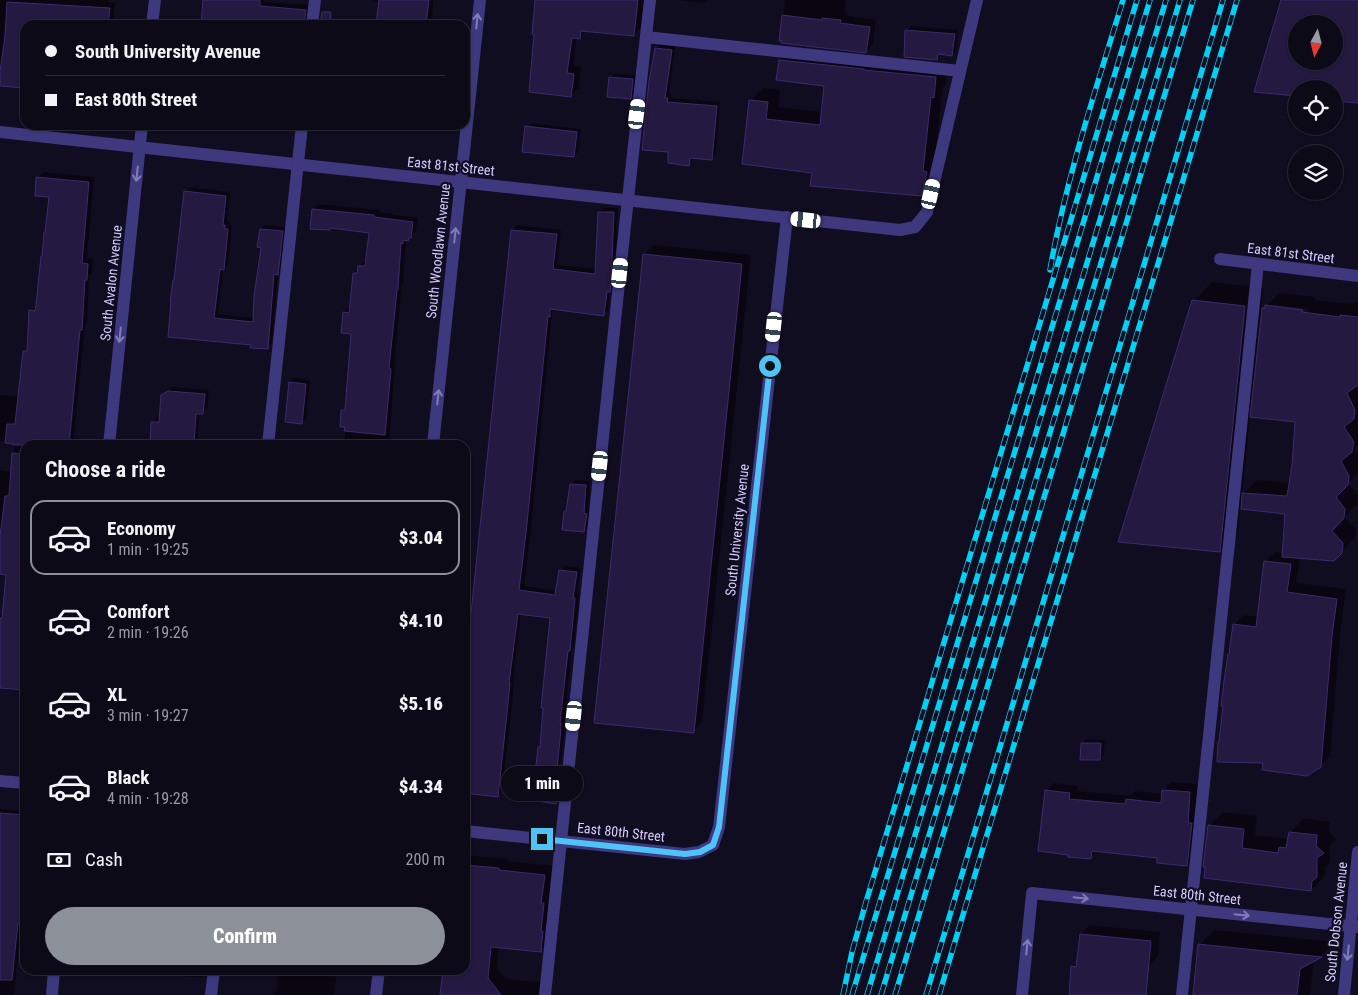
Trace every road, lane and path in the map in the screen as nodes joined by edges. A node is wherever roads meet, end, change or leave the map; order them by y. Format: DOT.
graph roads {
  1 [pos="155,0"];
  2 [pos="315,0"];
  3 [pos="480,0"];
  4 [pos="650,0"];
  5 [pos="977,0"];
  6 [pos="153,20"];
  7 [pos="313,20"];
  8 [pos="646,37"];
  9 [pos="960,72"];
  10 [pos="470,91"];
  11 [pos="142,130"];
  12 [pos="301,130"];
  13 [pos="466,130"];
  14 [pos="0,132"];
  15 [pos="140,147"];
  16 [pos="297,164"];
  17 [pos="460,182"];
  18 [pos="627,200"];
  19 [pos="787,217"];
  20 [pos="1220,259"];
  21 [pos="1258,264"];
  22 [pos="1358,276"];
  23 [pos="110,440"];
  24 [pos="269,440"];
  25 [pos="433,440"];
  26 [pos="0,781"];
  27 [pos="20,783"];
  28 [pos="470,832"];
  29 [pos="561,841"];
  30 [pos="713,845"];
  31 [pos="1358,852"];
  32 [pos="1191,910"];
  33 [pos="1354,927"];
  34 [pos="54,975"];
  35 [pos="213,975"];
  36 [pos="378,975"];
  37 [pos="52,995"];
  38 [pos="211,995"];
  39 [pos="376,995"];
  40 [pos="545,995"];
  41 [pos="1022,995"];
  42 [pos="1182,995"];
  43 [pos="1344,995"];
  1 -- 6 [label="street"];
  2 -- 7 [label="street"];
  10 -- 3 [label="street, South Woodlawn Avenue, one-way"];
  4 -- 8 [label="street"];
  5 -- 9 [label="street"];
  8 -- 9 [label="street"];
  8 -- 18 [label="street"];
  9 -- 19 [label="street, East 81st Street"];
  11 -- 15 [label="street, South Avalon Avenue"];
  12 -- 16 [label="street"];
  17 -- 13 [label="street, South Woodlawn Avenue, one-way"];
  14 -- 15 [label="street, East 81st Street"];
  15 -- 16 [label="street, East 81st Street"];
  15 -- 23 [label="street, South Avalon Avenue, one-way"];
  16 -- 17 [label="street, East 81st Street"];
  16 -- 24 [label="street"];
  17 -- 18 [label="street, East 81st Street"];
  25 -- 17 [label="street, South Woodlawn Avenue, one-way"];
  18 -- 19 [label="street, East 81st Street"];
  18 -- 29 [label="street"];
  19 -- 30 [label="street, South University Avenue"];
  20 -- 21 [label="street, East 81st Street"];
  21 -- 22 [label="street, East 81st Street"];
  21 -- 32 [label="street"];
  26 -- 27 [label="street"];
  28 -- 29 [label="street, East 80th Street"];
  29 -- 30 [label="street, East 80th Street"];
  29 -- 40 [label="street"];
  31 -- 33 [label="street, South Dobson Avenue"];
  32 -- 33 [label="street, East 80th Street, one-way"];
  41 -- 32 [label="street, East 80th Street, one-way"];
  32 -- 42 [label="street"];
  33 -- 43 [label="street, South Dobson Avenue, one-way"];
  34 -- 37 [label="street"];
  35 -- 38 [label="street"];
  36 -- 39 [label="street"];
}
